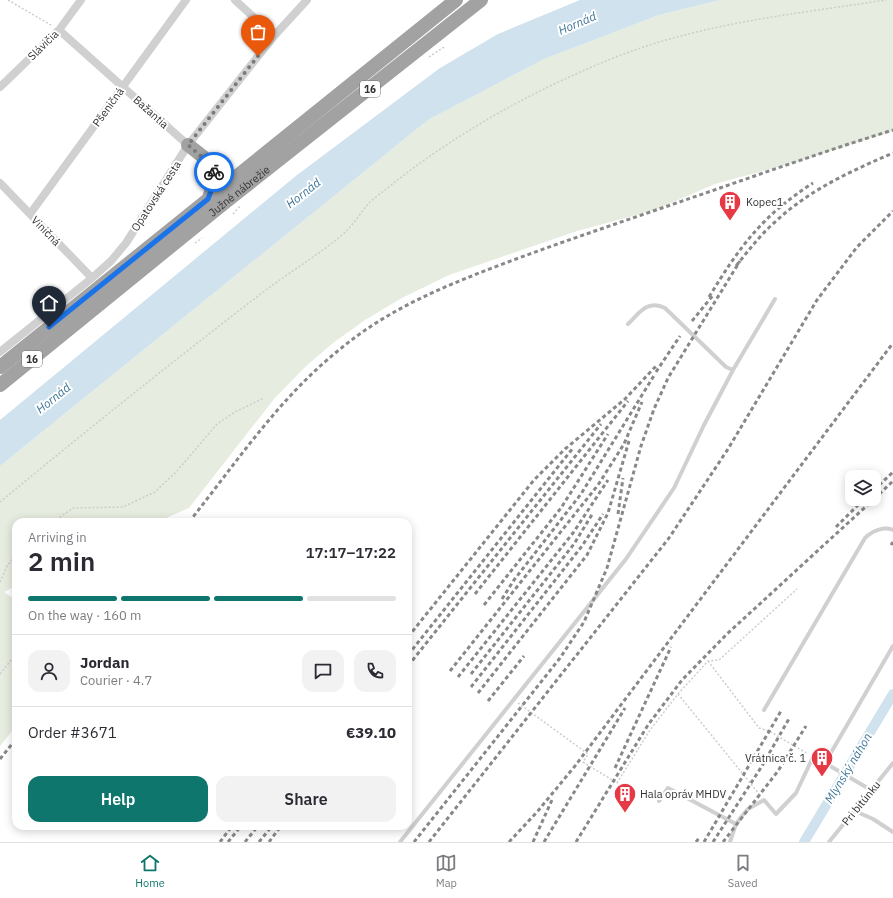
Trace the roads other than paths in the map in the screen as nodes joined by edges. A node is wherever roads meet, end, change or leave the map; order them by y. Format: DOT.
graph roads {
  1 [pos="81,0"];
  2 [pos="186,0"];
  3 [pos="235,0"];
  4 [pos="307,0"];
  5 [pos="456,0"];
  6 [pos="481,0"];
  7 [pos="59,30"];
  8 [pos="274,36"];
  9 [pos="0,87"];
  10 [pos="123,87"];
  11 [pos="188,145"];
  12 [pos="210,164"];
  13 [pos="246,169"];
  14 [pos="0,183"];
  15 [pos="208,199"];
  16 [pos="30,214"];
  17 [pos="92,278"];
  18 [pos="775,299"];
  19 [pos="628,324"];
  20 [pos="0,352"];
  21 [pos="0,367"];
  22 [pos="733,370"];
  23 [pos="0,385"];
  24 [pos="893,530"];
  25 [pos="893,646"];
  26 [pos="764,710"];
  27 [pos="825,763"];
  28 [pos="893,763"];
  29 [pos="871,790"];
  30 [pos="659,801"];
  31 [pos="855,811"];
  32 [pos="736,824"];
  33 [pos="412,827"];
  34 [pos="410,830"];
  35 [pos="893,832"];
  36 [pos="400,842"];
  37 [pos="730,842"];
  38 [pos="829,842"];
  1 -- 7 [label="street, Slávičia"];
  2 -- 10 [label="street, Pšeničná"];
  3 -- 8 [label="street"];
  4 -- 8 [label="street, Opatovská cesta"];
  5 -- 13 [label="highway, Južné nábrežie / 16"];
  6 -- 23 [label="highway, Južné nábrežie / 16"];
  7 -- 9 [label="street, Slávičia"];
  7 -- 10 [label="street, Bažantia"];
  8 -- 11 [label="street, Opatovská cesta"];
  10 -- 11 [label="street, Bažantia"];
  10 -- 16 [label="street, Pšeničná"];
  11 -- 12 [label="highway"];
  11 -- 17 [label="street, Opatovská cesta"];
  12 -- 13 [label="highway"];
  12 -- 15 [label="highway"];
  13 -- 15 [label="highway, Južné nábrežie / 16"];
  14 -- 16 [label="street, Viničná"];
  15 -- 21 [label="highway, Južné nábrežie / 16"];
  16 -- 17 [label="street, Viničná"];
  17 -- 20 [label="street, Opatovská cesta"];
  18 -- 22 [label="lane"];
  19 -- 22 [label="lane"];
  22 -- 33 [label="lane"];
  24 -- 26 [label="lane"];
  25 -- 27 [label="lane"];
  27 -- 29 [label="lane"];
  27 -- 32 [label="lane"];
  28 -- 29 [label="lane, Pri bitúnku"];
  29 -- 31 [label="lane, Pri bitúnku"];
  30 -- 32 [label="lane"];
  31 -- 35 [label="lane"];
  31 -- 38 [label="lane, Pri bitúnku"];
  32 -- 37 [label="lane"];
  34 -- 36 [label="lane"];
}
